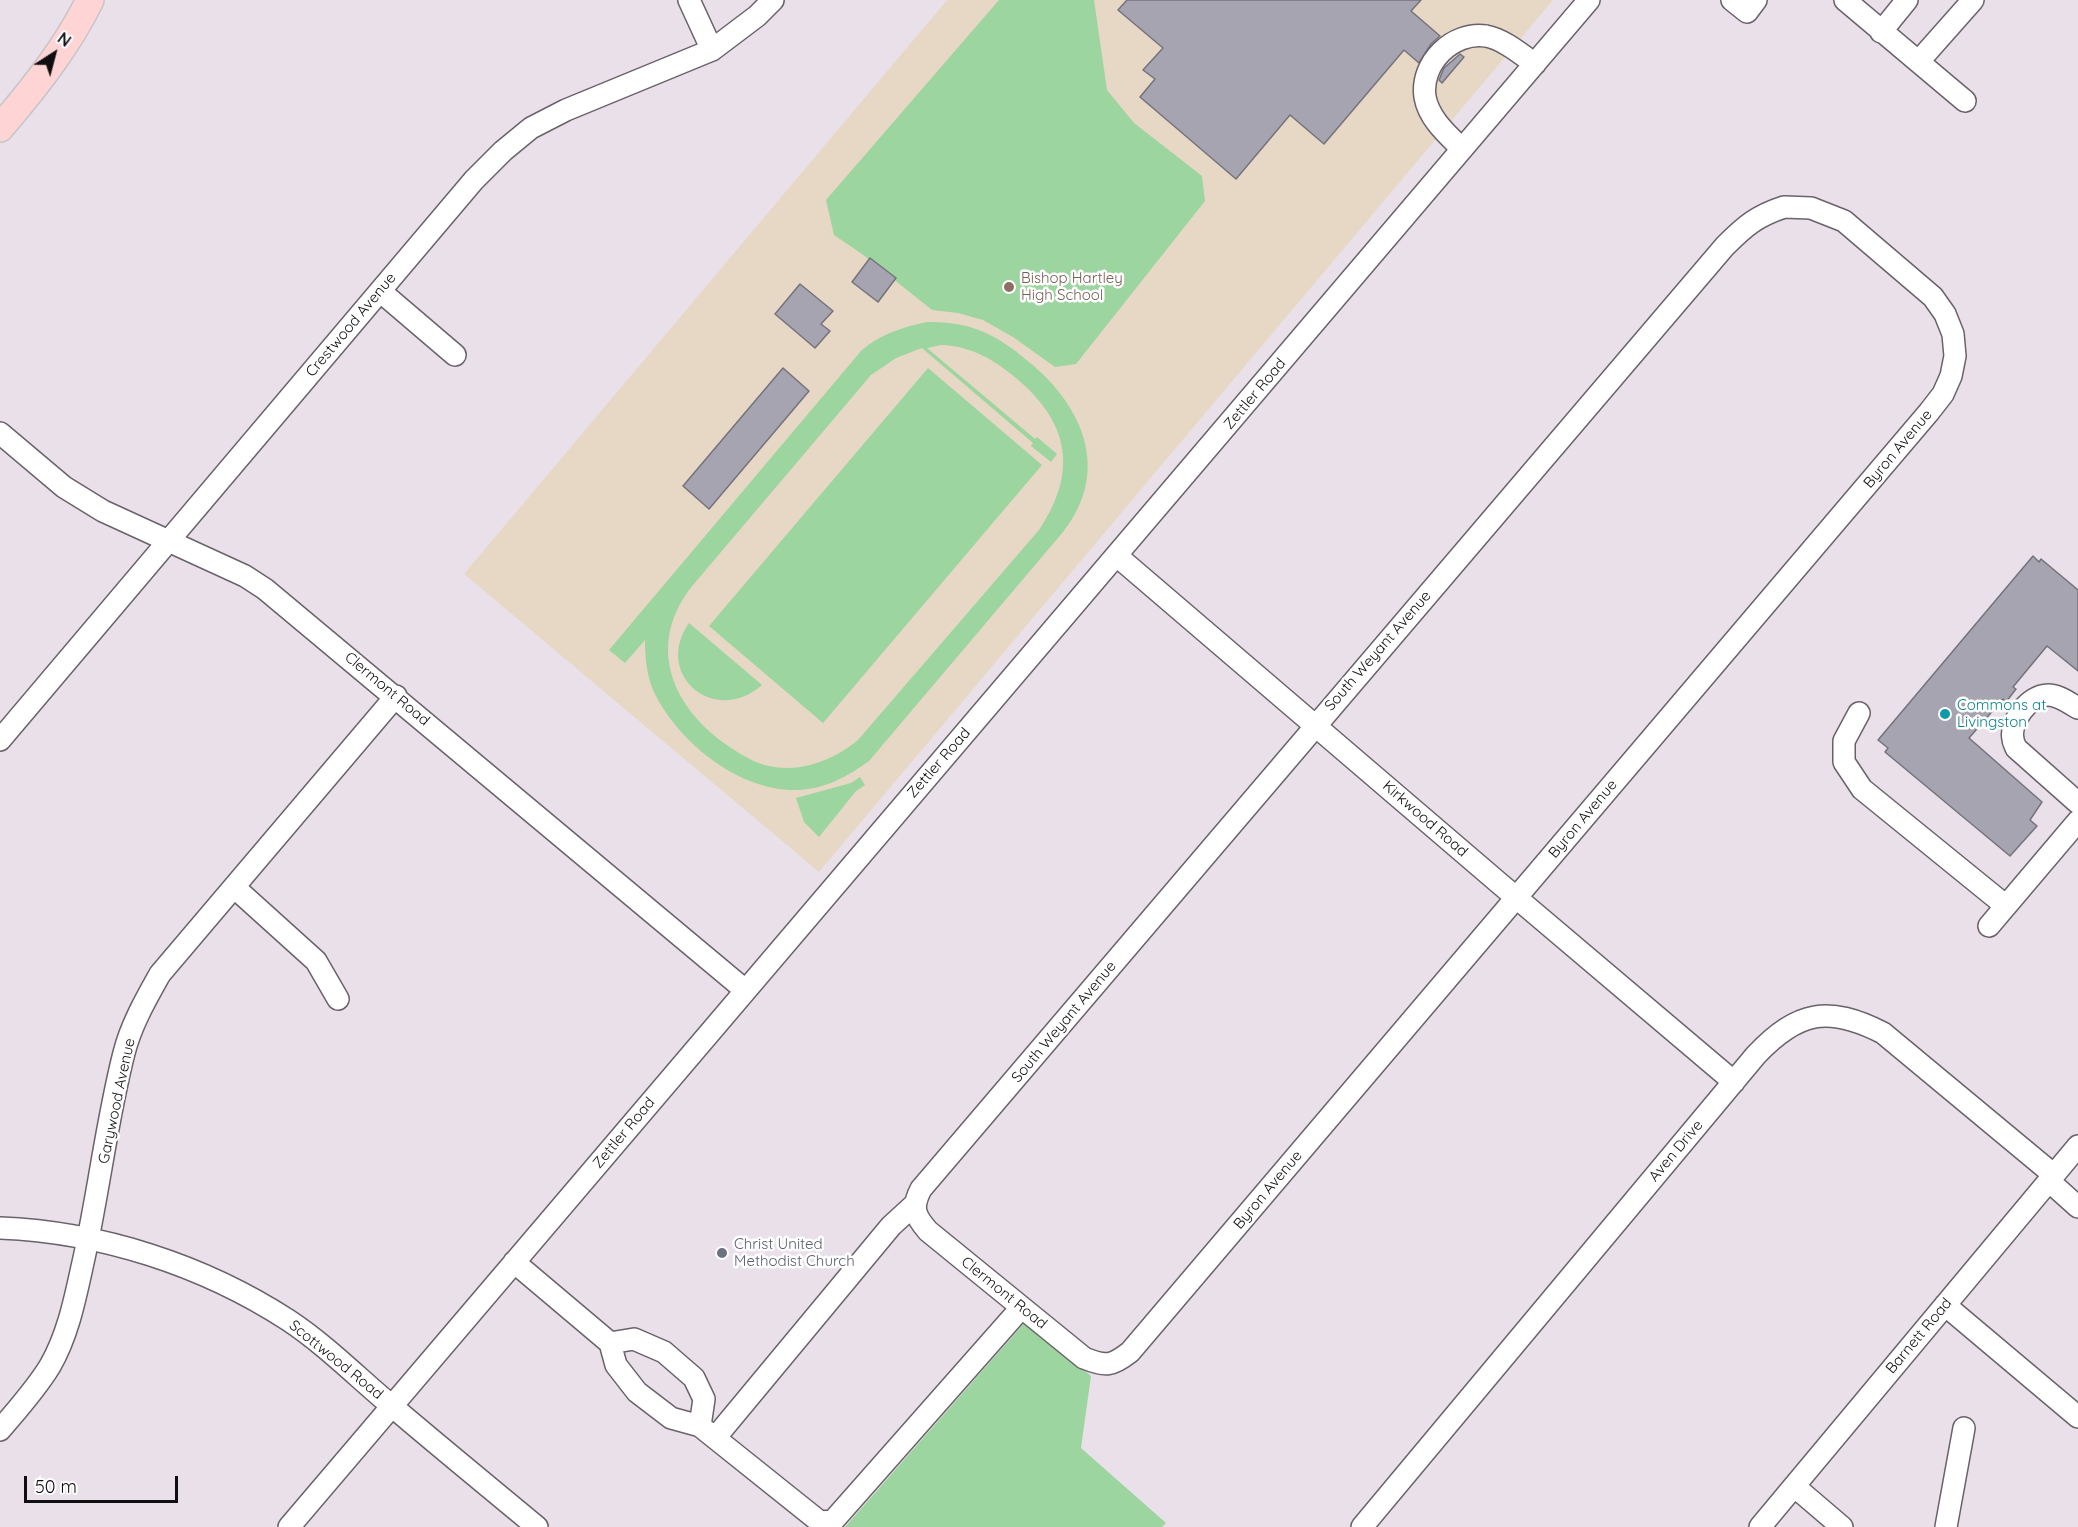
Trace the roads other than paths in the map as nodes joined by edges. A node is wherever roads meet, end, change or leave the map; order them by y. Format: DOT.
graph roads {
  1 [pos="90,0"];
  2 [pos="688,0"];
  3 [pos="773,0"];
  4 [pos="1589,0"];
  5 [pos="1732,0"];
  6 [pos="1756,0"];
  7 [pos="1845,0"];
  8 [pos="1907,0"];
  9 [pos="1973,0"];
  10 [pos="1881,32"];
  11 [pos="712,50"];
  12 [pos="1919,61"];
  13 [pos="1535,64"];
  14 [pos="1965,100"];
  15 [pos="0,128"];
  16 [pos="1462,149"];
  17 [pos="1885,256"];
  18 [pos="380,291"];
  19 [pos="455,355"];
  20 [pos="0,433"];
  21 [pos="167,542"];
  22 [pos="1117,556"];
  23 [pos="396,696"];
  24 [pos="2078,708"];
  25 [pos="1859,713"];
  26 [pos="1316,725"];
  27 [pos="0,740"];
  28 [pos="2078,803"];
  29 [pos="2078,821"];
  30 [pos="234,887"];
  31 [pos="1516,898"];
  32 [pos="2006,906"];
  33 [pos="1989,926"];
  34 [pos="745,990"];
  35 [pos="338,999"];
  36 [pos="1734,1082"];
  37 [pos="2078,1146"];
  38 [pos="2051,1178"];
  39 [pos="915,1204"];
  40 [pos="2078,1207"];
  41 [pos="0,1228"];
  42 [pos="88,1240"];
  43 [pos="514,1262"];
  44 [pos="1945,1305"];
  45 [pos="1021,1308"];
  46 [pos="610,1343"];
  47 [pos="1108,1364"];
  48 [pos="392,1406"];
  49 [pos="2078,1417"];
  50 [pos="1964,1428"];
  51 [pos="0,1430"];
  52 [pos="707,1432"];
  53 [pos="1794,1486"];
  54 [pos="289,1527"];
  55 [pos="537,1527"];
  56 [pos="1362,1527"];
  57 [pos="1760,1527"];
  58 [pos="1842,1527"];
  59 [pos="1946,1527"];
  1 -- 15 [label="main road"];
  2 -- 11 [label="street"];
  3 -- 11 [label="street, Crestwood Avenue"];
  4 -- 13 [label="street, Zettler Road"];
  5 -- 6 [label="street"];
  7 -- 10 [label="street"];
  8 -- 10 [label="street"];
  9 -- 12 [label="street"];
  10 -- 12 [label="street"];
  11 -- 18 [label="street, Crestwood Avenue"];
  12 -- 14 [label="street"];
  13 -- 16 [label="street, Zettler Road"];
  13 -- 16 [label="street"];
  16 -- 22 [label="street, Zettler Road"];
  17 -- 26 [label="street, South Weyant Avenue"];
  17 -- 31 [label="street, Byron Avenue"];
  18 -- 19 [label="street"];
  18 -- 21 [label="street, Crestwood Avenue"];
  20 -- 21 [label="street, Clermont Road"];
  21 -- 23 [label="street, Clermont Road"];
  21 -- 27 [label="street, Crestwood Avenue"];
  22 -- 26 [label="street, Kirkwood Road"];
  22 -- 34 [label="street, Zettler Road"];
  23 -- 30 [label="street, Garywood Avenue"];
  23 -- 34 [label="street, Clermont Road"];
  24 -- 28 [label="street"];
  25 -- 32 [label="street"];
  26 -- 31 [label="street, Kirkwood Road"];
  26 -- 39 [label="street, South Weyant Avenue"];
  29 -- 32 [label="street"];
  30 -- 35 [label="street"];
  30 -- 42 [label="street, Garywood Avenue"];
  31 -- 36 [label="street, Kirkwood Road"];
  31 -- 47 [label="street, Byron Avenue"];
  32 -- 33 [label="street"];
  34 -- 43 [label="street, Zettler Road"];
  36 -- 38 [label="street, Aven Drive"];
  36 -- 56 [label="street, Aven Drive"];
  37 -- 38 [label="street, Barnett Road"];
  38 -- 40 [label="street, Aven Drive"];
  38 -- 44 [label="street, Barnett Road"];
  39 -- 45 [label="street, Clermont Road"];
  39 -- 52 [label="street, South Weyant Avenue"];
  41 -- 42 [label="street, Scottwood Road"];
  42 -- 48 [label="street, Scottwood Road"];
  42 -- 51 [label="street, Garywood Avenue"];
  43 -- 46 [label="street"];
  43 -- 48 [label="street, Zettler Road"];
  44 -- 49 [label="street"];
  44 -- 53 [label="street, Barnett Road"];
  45 -- 47 [label="street, Clermont Road"];
  45 -- 52 [label="street"];
  46 -- 52 [label="street"];
  46 -- 52 [label="street"];
  48 -- 54 [label="street, Zettler Road"];
  48 -- 55 [label="street, Scottwood Road"];
  50 -- 59 [label="street"];
  53 -- 57 [label="street, Barnett Road"];
  53 -- 58 [label="street"];
}
